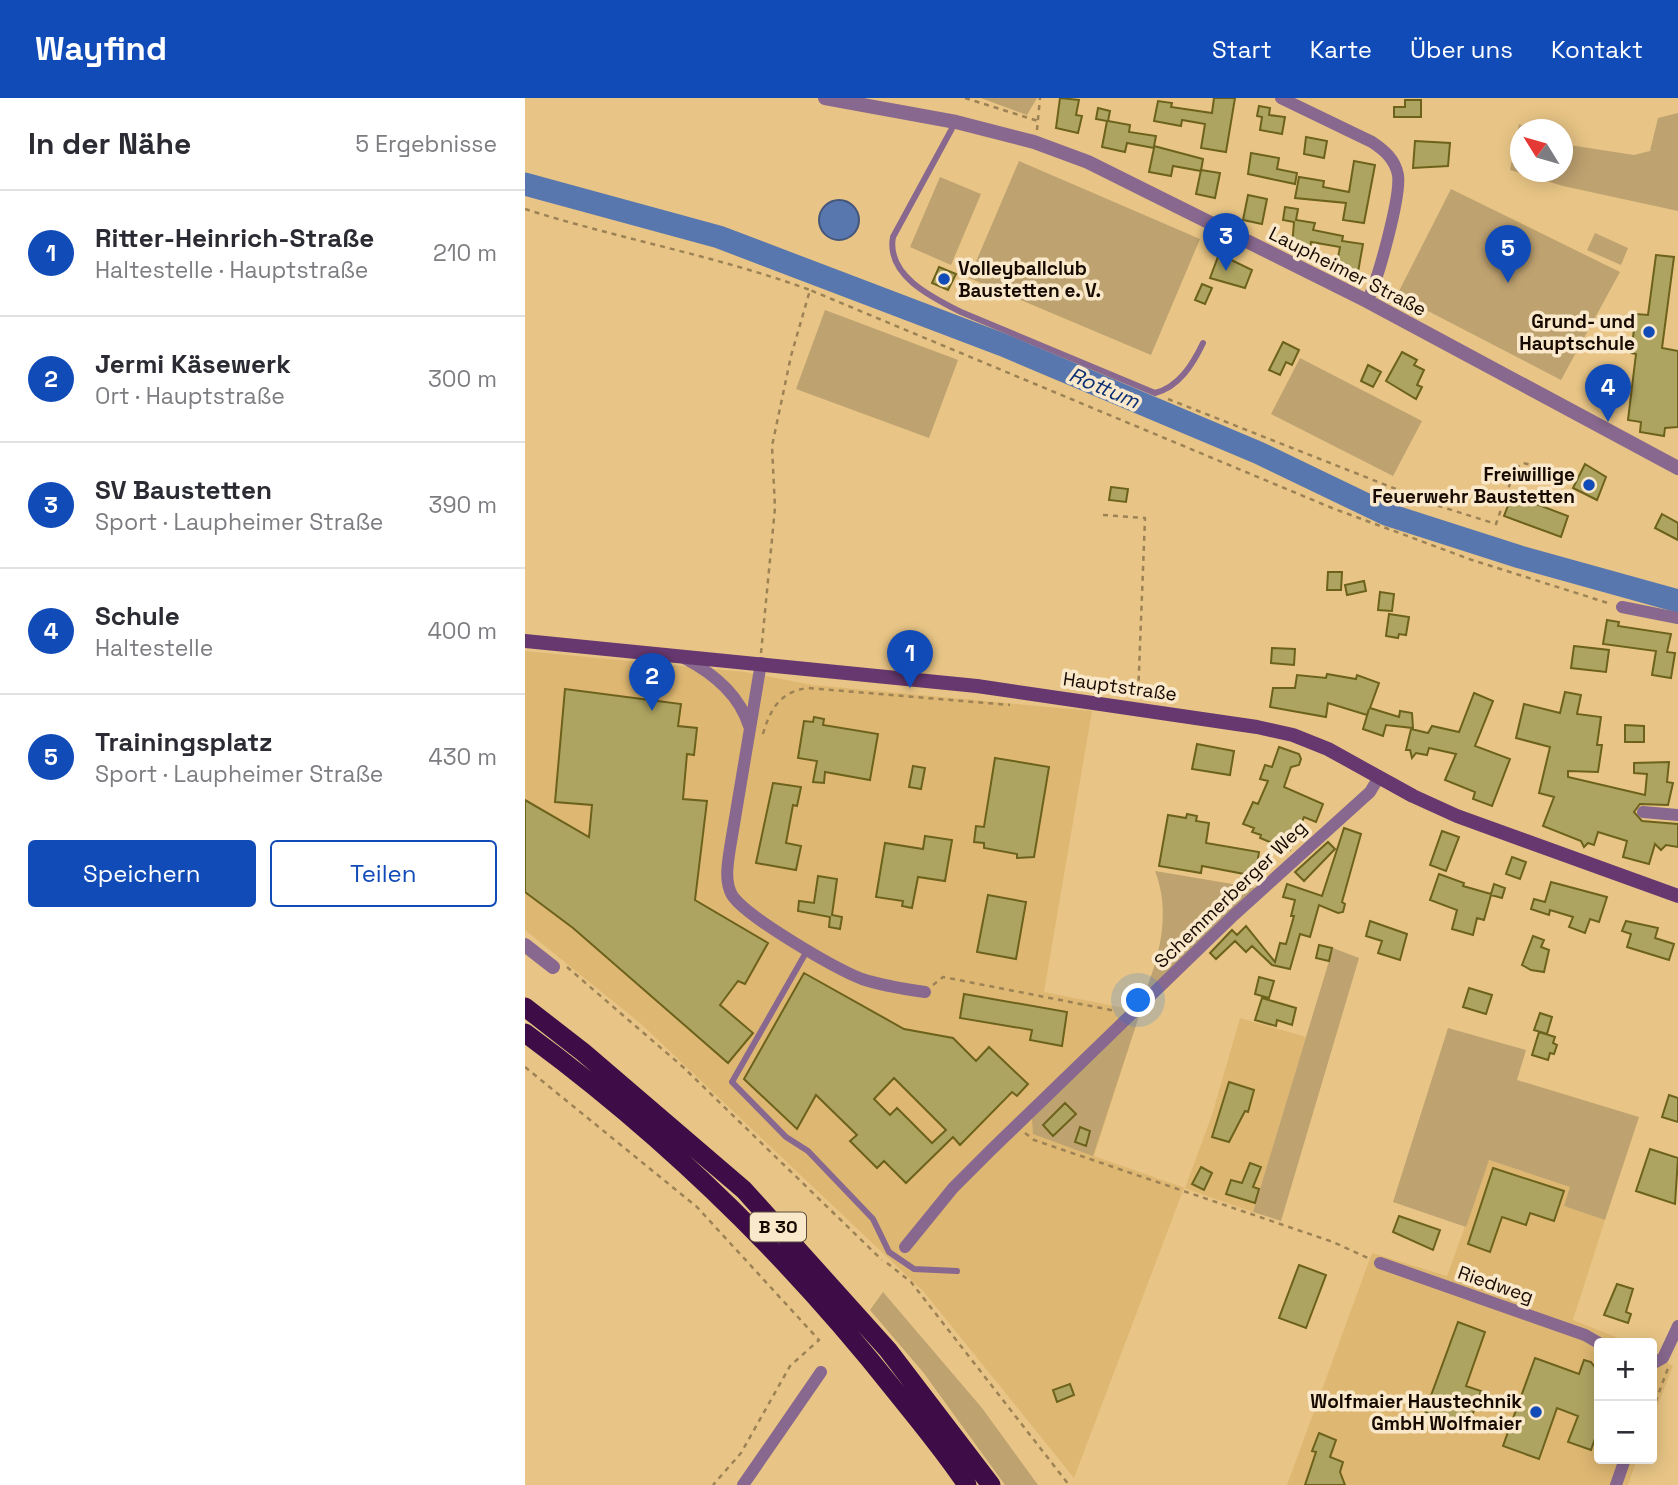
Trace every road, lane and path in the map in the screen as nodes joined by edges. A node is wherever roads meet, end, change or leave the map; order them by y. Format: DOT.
graph roads {
  1 [pos="825,98"];
  2 [pos="965,98"];
  3 [pos="1040,98"];
  4 [pos="1281,98"];
  5 [pos="956,121"];
  6 [pos="525,209"];
  7 [pos="810,290"];
  8 [pos="1367,301"];
  9 [pos="1203,343"];
  10 [pos="1155,393"];
  11 [pos="1678,468"];
  12 [pos="1550,469"];
  13 [pos="1103,515"];
  14 [pos="1622,607"];
  15 [pos="1678,618"];
  16 [pos="525,641"];
  17 [pos="679,655"];
  18 [pos="761,663"];
  19 [pos="1017,706"];
  20 [pos="1137,708"];
  21 [pos="750,729"];
  22 [pos="762,736"];
  23 [pos="1378,777"];
  24 [pos="1643,812"];
  25 [pos="1678,815"];
  26 [pos="1678,896"];
  27 [pos="525,945"];
  28 [pos="808,949"];
  29 [pos="557,965"];
  30 [pos="925,992"];
  31 [pos="525,1007"];
  32 [pos="1134,1014"];
  33 [pos="525,1034"];
  34 [pos="525,1068"];
  35 [pos="1017,1127"];
  36 [pos="905,1247"];
  37 [pos="1380,1263"];
  38 [pos="957,1271"];
  39 [pos="1678,1326"];
  40 [pos="1594,1340"];
  41 [pos="1671,1360"];
  42 [pos="1657,1361"];
  43 [pos="821,1372"];
  44 [pos="1656,1401"];
  45 [pos="1623,1464"];
  46 [pos="713,1485"];
  47 [pos="743,1485"];
  48 [pos="967,1485"];
  49 [pos="991,1485"];
  50 [pos="1069,1485"];
  51 [pos="1616,1485"];
  1 -- 5 [label="street, Laupheimer Straße"];
  2 -- 3 [label="path"];
  4 -- 8 [label="street"];
  5 -- 8 [label="street, Laupheimer Straße"];
  5 -- 10 [label="lane"];
  6 -- 7 [label="path"];
  7 -- 14 [label="path"];
  7 -- 18 [label="path"];
  8 -- 11 [label="street, Laupheimer Straße"];
  9 -- 10 [label="lane"];
  10 -- 12 [label="path"];
  13 -- 20 [label="path"];
  14 -- 15 [label="street"];
  16 -- 17 [label="main road, Hauptstraße"];
  17 -- 18 [label="main road, Hauptstraße"];
  17 -- 21 [label="street"];
  18 -- 20 [label="main road, Hauptstraße"];
  18 -- 21 [label="street"];
  19 -- 22 [label="path"];
  20 -- 23 [label="main road, Hauptstraße"];
  21 -- 28 [label="street"];
  23 -- 26 [label="main road, Hauptstraße"];
  23 -- 32 [label="street, Schemmerberger Weg"];
  24 -- 25 [label="street"];
  27 -- 29 [label="street"];
  28 -- 30 [label="street"];
  28 -- 38 [label="lane"];
  29 -- 50 [label="path"];
  30 -- 32 [label="path"];
  31 -- 49 [label="highway, B 30"];
  32 -- 35 [label="street, Schemmerberger Weg"];
  33 -- 48 [label="highway, B 30"];
  34 -- 46 [label="path"];
  35 -- 36 [label="street, Schemmerberger Weg"];
  35 -- 37 [label="path"];
  37 -- 40 [label="street, Riedweg"];
  39 -- 42 [label="street"];
  41 -- 44 [label="path"];
  43 -- 47 [label="street"];
  45 -- 51 [label="street"];
}
